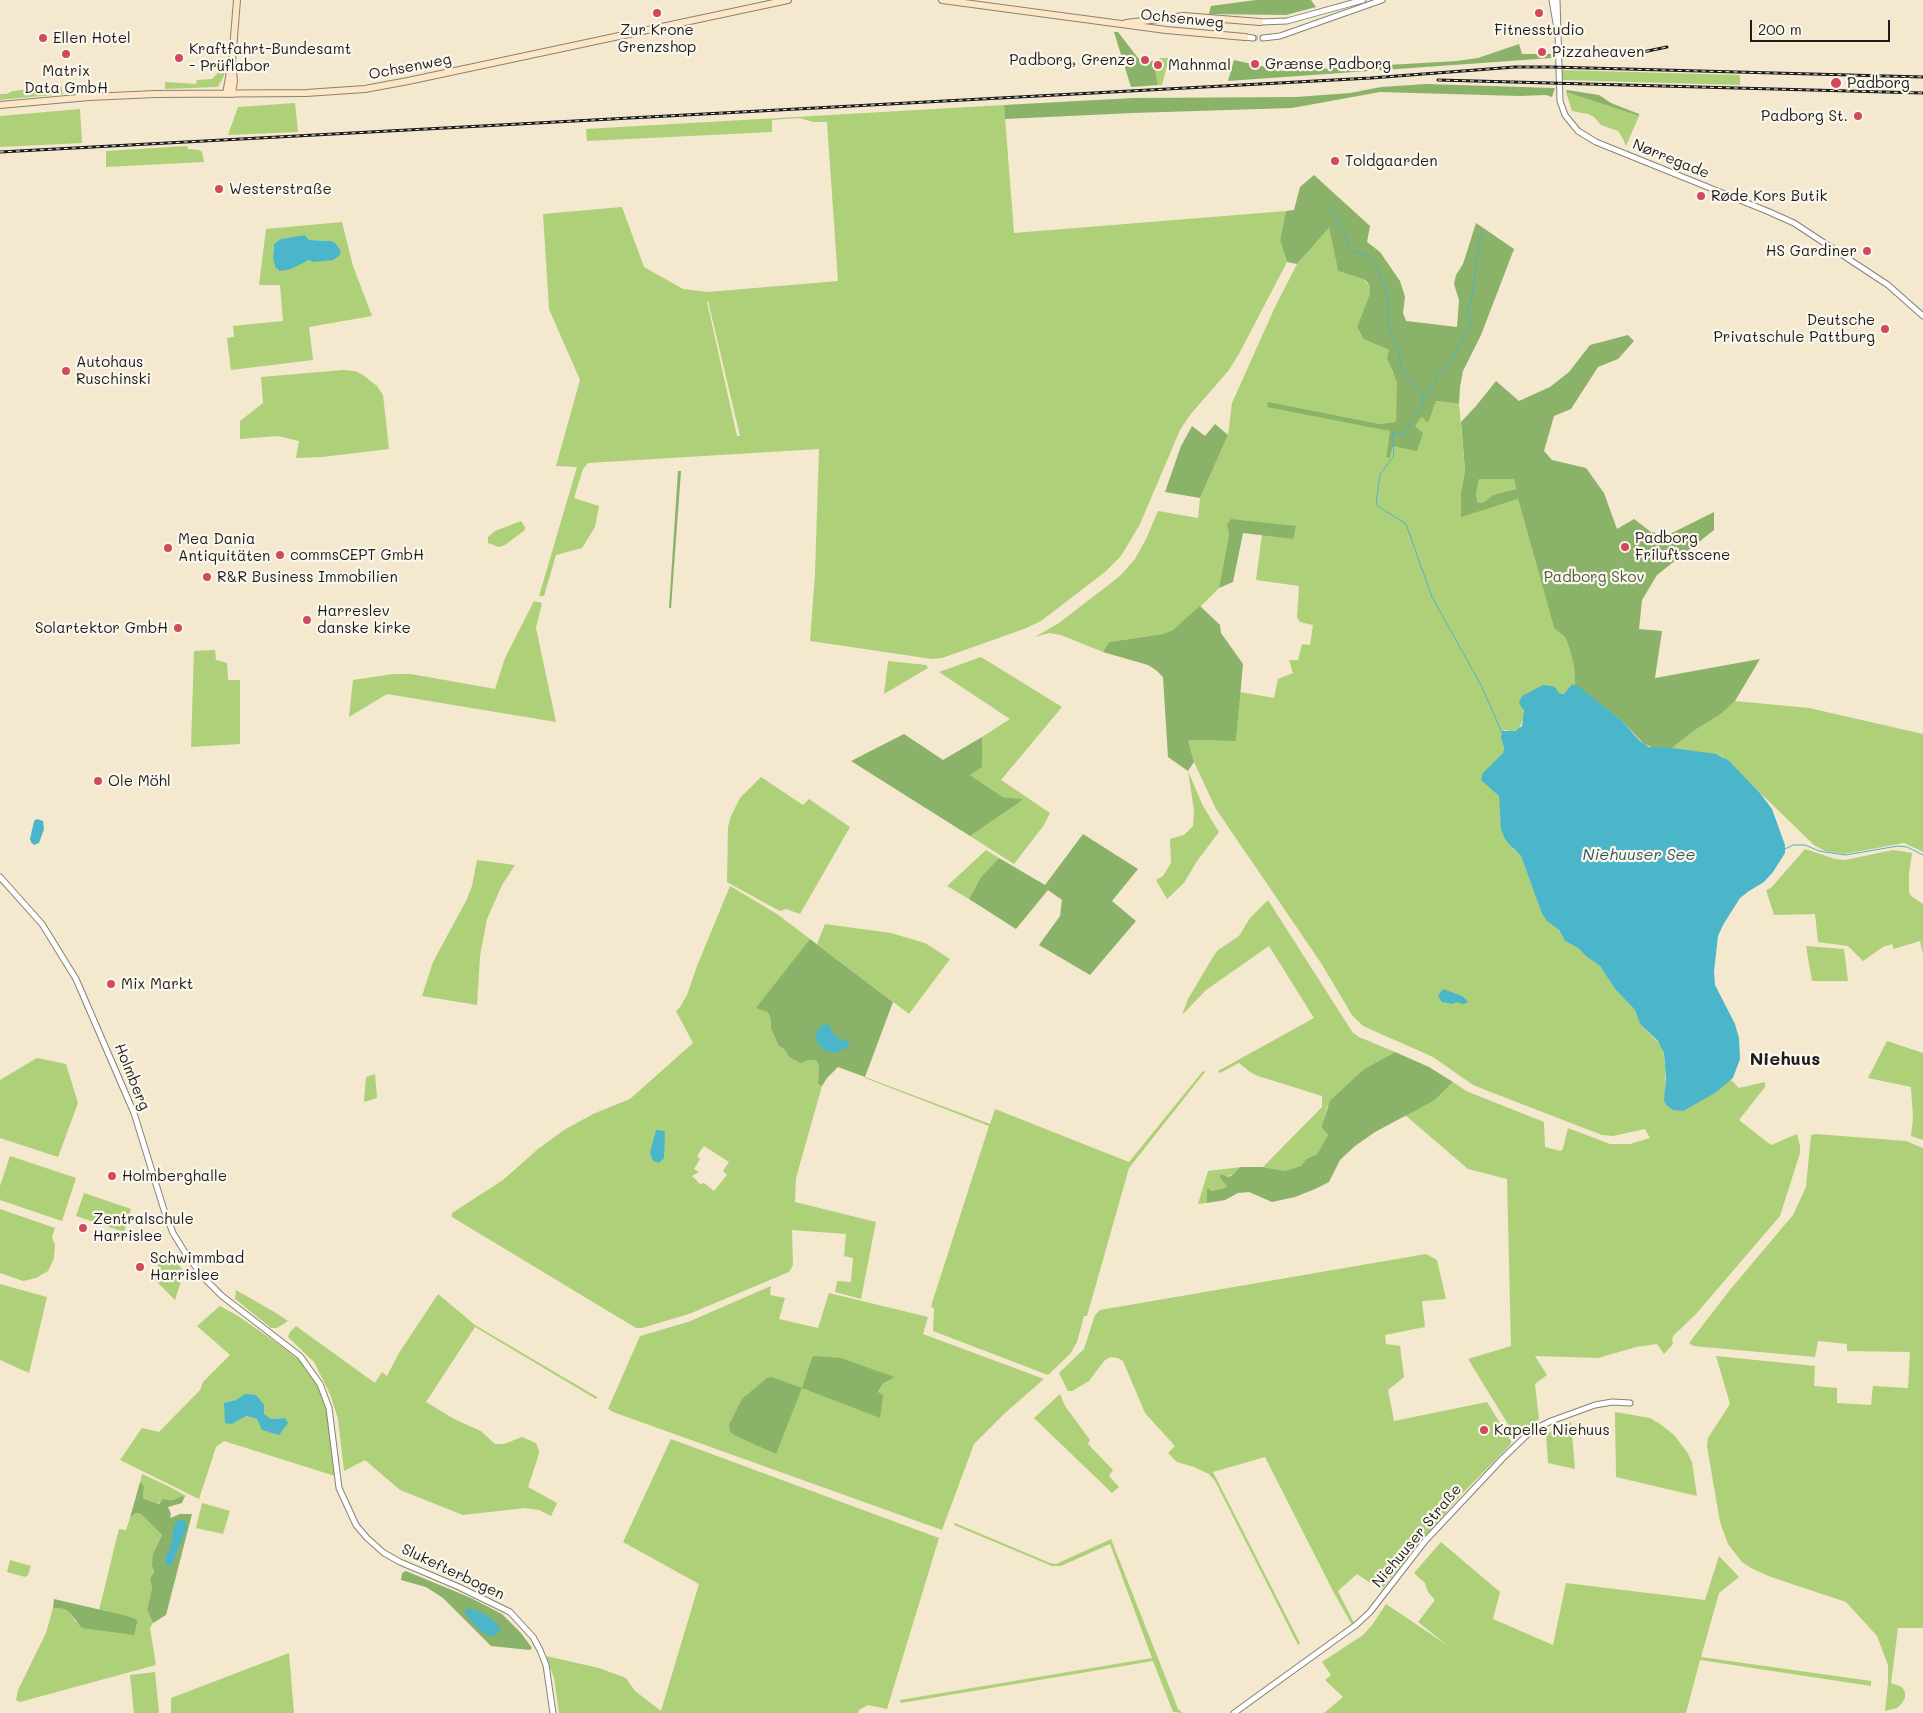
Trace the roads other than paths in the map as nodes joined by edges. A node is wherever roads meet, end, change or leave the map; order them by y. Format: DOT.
graph roads {
  1 [pos="237,0"];
  2 [pos="788,0"];
  3 [pos="942,0"];
  4 [pos="1363,0"];
  5 [pos="1382,0"];
  6 [pos="1552,0"];
  7 [pos="1557,0"];
  8 [pos="1260,22"];
  9 [pos="1117,24"];
  10 [pos="1557,26"];
  11 [pos="1245,37"];
  12 [pos="1253,38"];
  13 [pos="1263,38"];
  14 [pos="229,94"];
  15 [pos="0,104"];
  16 [pos="1923,316"];
  17 [pos="0,877"];
  18 [pos="222,1296"];
  19 [pos="1630,1403"];
  20 [pos="553,1713"];
  21 [pos="1234,1713"];
  1 -- 14 [label="main road"];
  2 -- 14 [label="main road, Ochsenweg"];
  3 -- 9 [label="main road, Ochsenweg"];
  4 -- 8 [label="street"];
  5 -- 13 [label="street"];
  6 -- 10 [label="street, Nørregade"];
  7 -- 10 [label="street, Nørregade"];
  8 -- 9 [label="main road, Ochsenweg"];
  9 -- 11 [label="main road, Ochsenweg"];
  10 -- 16 [label="street, Nørregade"];
  11 -- 12 [label="street"];
  14 -- 15 [label="main road, Ochsenweg"];
  17 -- 18 [label="street, Holmberg"];
  18 -- 20 [label="street, Slukefterbogen"];
  19 -- 21 [label="street, Niehuuser Straße"];
}
